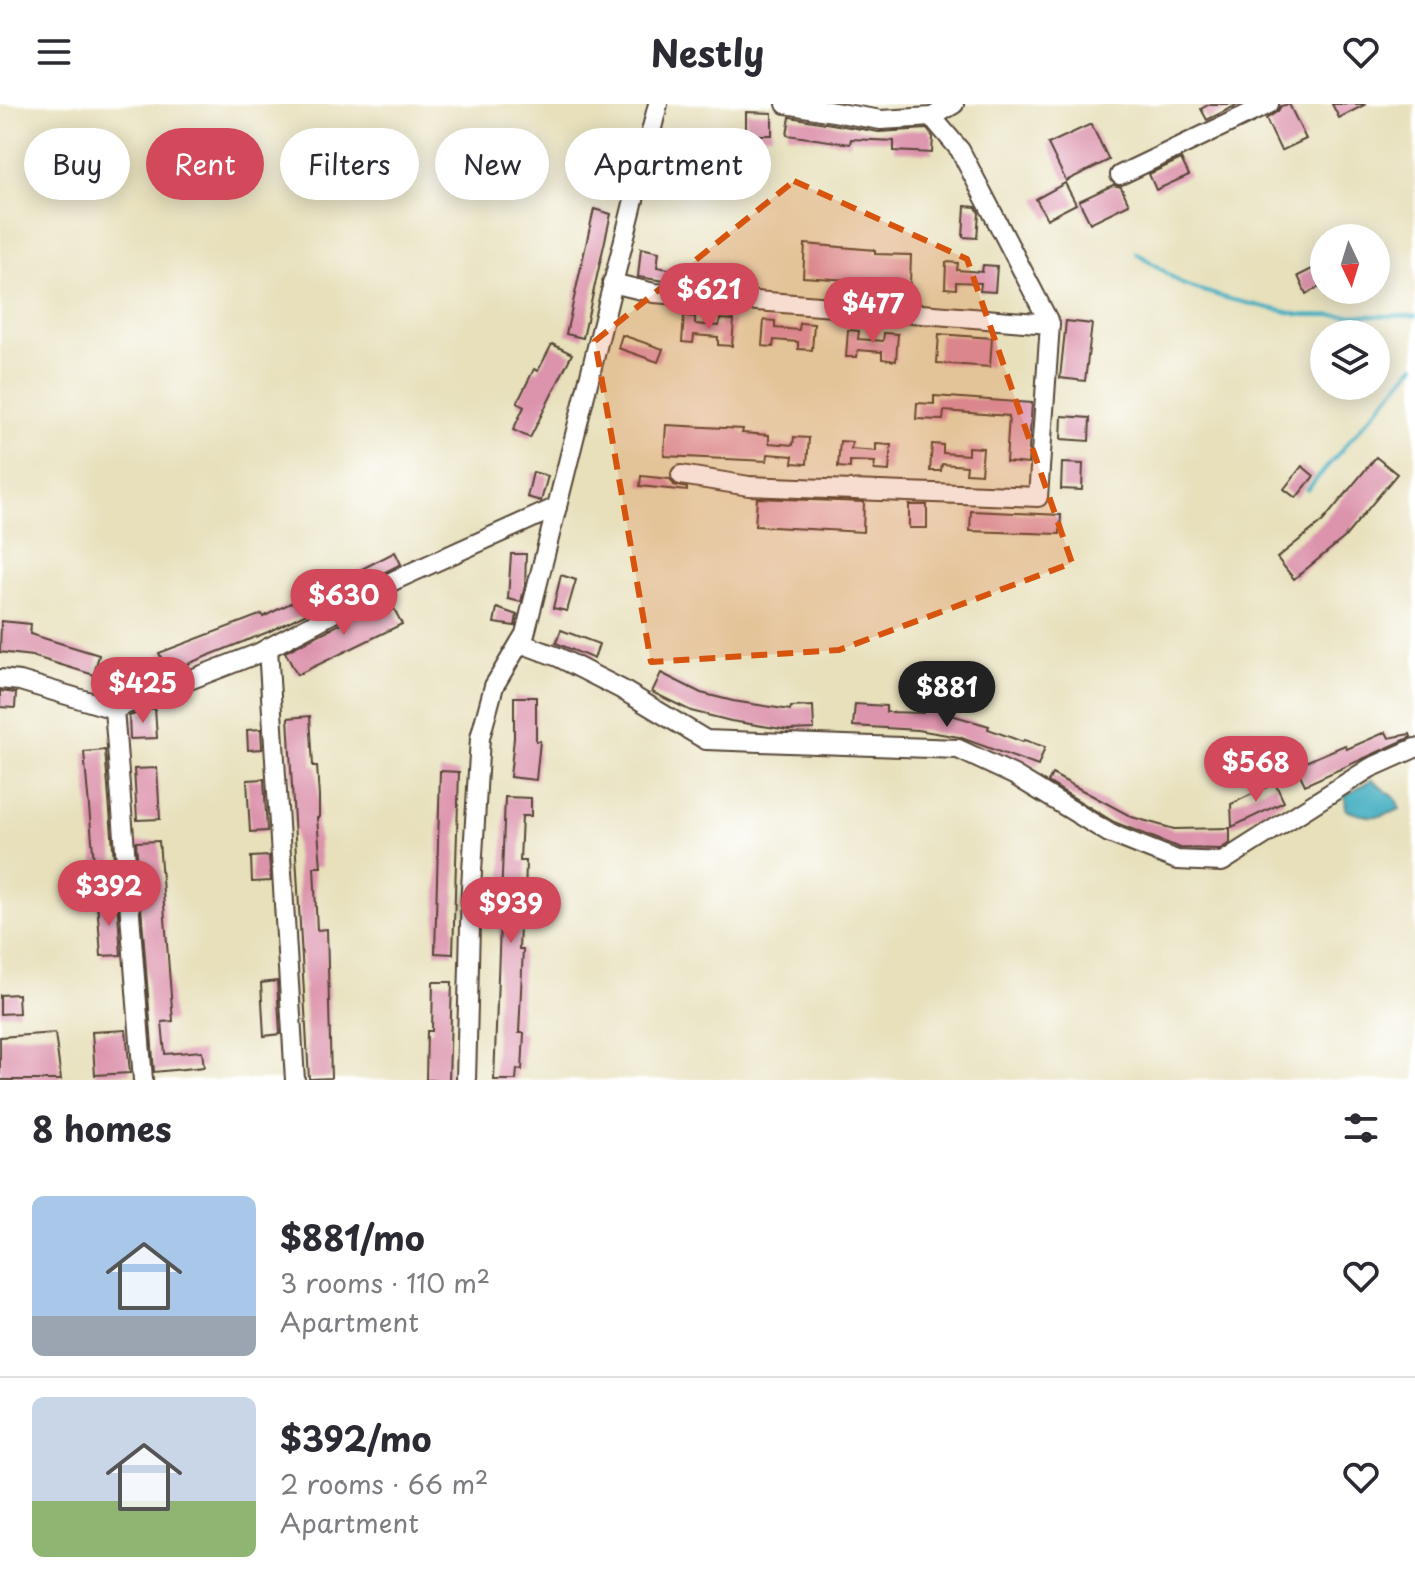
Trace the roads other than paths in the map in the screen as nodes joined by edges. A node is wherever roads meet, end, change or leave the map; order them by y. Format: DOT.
graph roads {
  1 [pos="658,104"];
  2 [pos="786,104"];
  3 [pos="954,104"];
  4 [pos="1266,105"];
  5 [pos="932,117"];
  6 [pos="1120,175"];
  7 [pos="612,283"];
  8 [pos="1050,324"];
  9 [pos="681,475"];
  10 [pos="557,507"];
  11 [pos="520,643"];
  12 [pos="268,648"];
  13 [pos="0,679"];
  14 [pos="114,709"];
  15 [pos="1415,748"];
  16 [pos="143,1080"];
  17 [pos="295,1080"];
  18 [pos="466,1080"];
  1 -- 7 [label="street"];
  2 -- 5 [label="street"];
  3 -- 5 [label="street"];
  4 -- 6 [label="street"];
  5 -- 8 [label="street"];
  7 -- 8 [label="street"];
  7 -- 10 [label="street"];
  8 -- 9 [label="street"];
  10 -- 11 [label="street"];
  10 -- 12 [label="street"];
  11 -- 15 [label="street"];
  11 -- 18 [label="street"];
  12 -- 14 [label="street"];
  12 -- 17 [label="street"];
  13 -- 14 [label="street"];
  14 -- 16 [label="street"];
}
